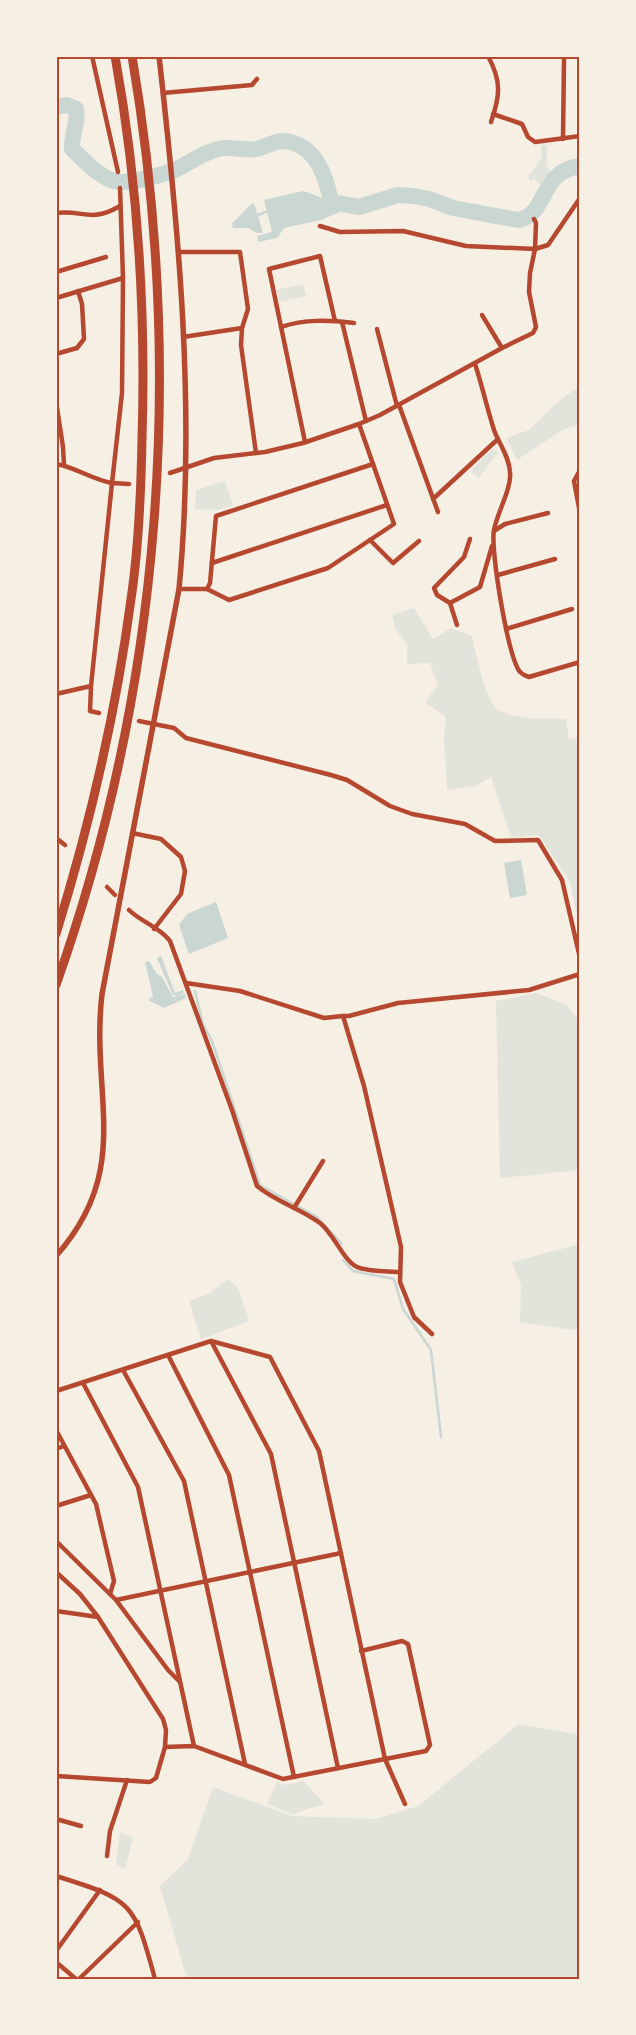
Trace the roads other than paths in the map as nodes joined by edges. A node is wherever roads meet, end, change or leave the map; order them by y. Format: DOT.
graph roads {
  1 [pos="92,56"];
  2 [pos="115,56"];
  3 [pos="132,56"];
  4 [pos="159,56"];
  5 [pos="488,56"];
  6 [pos="564,60"];
  7 [pos="257,79"];
  8 [pos="163,93"];
  9 [pos="494,114"];
  10 [pos="491,122"];
  11 [pos="580,136"];
  12 [pos="563,139"];
  13 [pos="118,172"];
  14 [pos="120,188"];
  15 [pos="580,198"];
  16 [pos="120,206"];
  17 [pos="56,213"];
  18 [pos="534,218"];
  19 [pos="320,226"];
  20 [pos="535,249"];
  21 [pos="179,252"];
  22 [pos="106,257"];
  23 [pos="56,272"];
  24 [pos="123,278"];
  25 [pos="78,291"];
  26 [pos="56,298"];
  27 [pos="482,316"];
  28 [pos="335,321"];
  29 [pos="342,322"];
  30 [pos="354,323"];
  31 [pos="281,327"];
  32 [pos="242,328"];
  33 [pos="377,329"];
  34 [pos="183,337"];
  35 [pos="502,348"];
  36 [pos="56,354"];
  37 [pos="475,364"];
  38 [pos="56,401"];
  39 [pos="398,406"];
  40 [pos="366,421"];
  41 [pos="359,424"];
  42 [pos="498,439"];
  43 [pos="305,442"];
  44 [pos="256,453"];
  45 [pos="56,464"];
  46 [pos="373,464"];
  47 [pos="64,465"];
  48 [pos="186,467"];
  49 [pos="580,470"];
  50 [pos="170,473"];
  51 [pos="112,483"];
  52 [pos="128,484"];
  53 [pos="433,499"];
  54 [pos="388,504"];
  55 [pos="438,512"];
  56 [pos="548,513"];
  57 [pos="580,513"];
  58 [pos="494,531"];
  59 [pos="470,539"];
  60 [pos="370,540"];
  61 [pos="419,541"];
  62 [pos="492,546"];
  63 [pos="555,559"];
  64 [pos="212,563"];
  65 [pos="498,575"];
  66 [pos="179,589"];
  67 [pos="207,589"];
  68 [pos="450,603"];
  69 [pos="572,609"];
  70 [pos="457,625"];
  71 [pos="506,629"];
  72 [pos="580,662"];
  73 [pos="91,686"];
  74 [pos="56,694"];
  75 [pos="99,713"];
  76 [pos="139,721"];
  77 [pos="154,725"];
  78 [pos="132,833"];
  79 [pos="56,838"];
  80 [pos="65,845"];
  81 [pos="106,887"];
  82 [pos="114,895"];
  83 [pos="129,910"];
  84 [pos="154,929"];
  85 [pos="56,934"];
  86 [pos="580,958"];
  87 [pos="580,974"];
  88 [pos="186,984"];
  89 [pos="56,985"];
  90 [pos="343,1016"];
  91 [pos="323,1161"];
  92 [pos="294,1208"];
  93 [pos="56,1256"];
  94 [pos="399,1272"];
  95 [pos="432,1334"];
  96 [pos="210,1341"];
  97 [pos="168,1355"];
  98 [pos="123,1370"];
  99 [pos="82,1383"];
  100 [pos="56,1391"];
  101 [pos="56,1430"];
  102 [pos="64,1446"];
  103 [pos="56,1449"];
  104 [pos="91,1496"];
  105 [pos="56,1506"];
  106 [pos="56,1541"];
  107 [pos="341,1553"];
  108 [pos="294,1563"];
  109 [pos="56,1572"];
  110 [pos="250,1572"];
  111 [pos="205,1581"];
  112 [pos="160,1591"];
  113 [pos="110,1594"];
  114 [pos="116,1600"];
  115 [pos="56,1611"];
  116 [pos="98,1617"];
  117 [pos="362,1650"];
  118 [pos="180,1683"];
  119 [pos="194,1746"];
  120 [pos="165,1747"];
  121 [pos="385,1759"];
  122 [pos="245,1764"];
  123 [pos="338,1768"];
  124 [pos="56,1776"];
  125 [pos="294,1777"];
  126 [pos="126,1780"];
  127 [pos="405,1804"];
  128 [pos="56,1818"];
  129 [pos="81,1826"];
  130 [pos="107,1856"];
  131 [pos="56,1876"];
  132 [pos="100,1890"];
  133 [pos="138,1922"];
  134 [pos="56,1951"];
  135 [pos="56,1962"];
  136 [pos="78,1979"];
  137 [pos="155,1979"];
  1 -- 13 [label="street"];
  2 -- 85 [label="highway"];
  3 -- 89 [label="highway"];
  4 -- 8 [label="street"];
  5 -- 9 [label="street"];
  6 -- 12 [label="street"];
  7 -- 8 [label="street"];
  8 -- 21 [label="street"];
  9 -- 10 [label="street"];
  9 -- 12 [label="street"];
  11 -- 12 [label="street"];
  14 -- 16 [label="street"];
  15 -- 20 [label="street"];
  16 -- 17 [label="street"];
  16 -- 24 [label="street"];
  18 -- 20 [label="street"];
  19 -- 20 [label="street"];
  20 -- 35 [label="street"];
  21 -- 32 [label="street"];
  21 -- 34 [label="street"];
  22 -- 23 [label="street"];
  24 -- 25 [label="street"];
  24 -- 51 [label="street"];
  25 -- 26 [label="street"];
  25 -- 36 [label="street"];
  27 -- 35 [label="street"];
  28 -- 29 [label="street"];
  28 -- 31 [label="street"];
  28 -- 31 [label="street"];
  29 -- 30 [label="street"];
  29 -- 40 [label="street"];
  31 -- 43 [label="street"];
  32 -- 34 [label="street"];
  32 -- 44 [label="street"];
  33 -- 39 [label="street"];
  34 -- 48 [label="street"];
  35 -- 37 [label="street"];
  37 -- 39 [label="street"];
  37 -- 42 [label="street"];
  38 -- 47 [label="street"];
  39 -- 40 [label="street"];
  39 -- 53 [label="street"];
  40 -- 41 [label="street"];
  41 -- 43 [label="street"];
  41 -- 46 [label="street"];
  42 -- 53 [label="street"];
  42 -- 58 [label="street"];
  43 -- 44 [label="street"];
  44 -- 48 [label="street"];
  45 -- 47 [label="street"];
  46 -- 54 [label="street"];
  46 -- 64 [label="street"];
  47 -- 51 [label="street"];
  48 -- 50 [label="street"];
  48 -- 66 [label="street"];
  49 -- 57 [label="street"];
  51 -- 52 [label="street"];
  51 -- 73 [label="street"];
  53 -- 55 [label="street"];
  54 -- 60 [label="street"];
  54 -- 64 [label="street"];
  56 -- 58 [label="street"];
  58 -- 62 [label="street"];
  59 -- 68 [label="street"];
  60 -- 61 [label="street"];
  60 -- 67 [label="street"];
  62 -- 65 [label="street"];
  62 -- 68 [label="street"];
  63 -- 65 [label="street"];
  64 -- 67 [label="street"];
  65 -- 71 [label="street"];
  66 -- 67 [label="street"];
  66 -- 77 [label="street"];
  68 -- 70 [label="street"];
  69 -- 71 [label="street"];
  71 -- 72 [label="street"];
  73 -- 74 [label="street"];
  73 -- 75 [label="street"];
  76 -- 77 [label="street"];
  77 -- 78 [label="street"];
  77 -- 86 [label="street"];
  78 -- 84 [label="street"];
  78 -- 93 [label="street"];
  79 -- 80 [label="street"];
  81 -- 82 [label="street"];
  83 -- 84 [label="street"];
  84 -- 88 [label="street"];
  87 -- 90 [label="street"];
  88 -- 90 [label="street"];
  88 -- 92 [label="street"];
  90 -- 94 [label="street"];
  91 -- 92 [label="street"];
  92 -- 94 [label="street"];
  94 -- 95 [label="street"];
  96 -- 97 [label="street"];
  96 -- 107 [label="street"];
  96 -- 108 [label="street"];
  97 -- 98 [label="street"];
  97 -- 110 [label="street"];
  98 -- 99 [label="street"];
  98 -- 111 [label="street"];
  99 -- 100 [label="street"];
  99 -- 112 [label="street"];
  101 -- 102 [label="street"];
  102 -- 103 [label="street"];
  102 -- 104 [label="street"];
  104 -- 105 [label="street"];
  104 -- 113 [label="street"];
  106 -- 113 [label="street"];
  107 -- 108 [label="street"];
  107 -- 117 [label="street"];
  108 -- 110 [label="street"];
  108 -- 123 [label="street"];
  109 -- 116 [label="street"];
  110 -- 111 [label="street"];
  110 -- 125 [label="street"];
  111 -- 112 [label="street"];
  111 -- 122 [label="street"];
  112 -- 114 [label="street"];
  112 -- 118 [label="street"];
  113 -- 114 [label="street"];
  114 -- 118 [label="street"];
  115 -- 116 [label="street"];
  116 -- 120 [label="street"];
  117 -- 121 [label="street"];
  117 -- 121 [label="street"];
  118 -- 119 [label="street"];
  119 -- 120 [label="street"];
  119 -- 122 [label="street"];
  120 -- 126 [label="street"];
  121 -- 123 [label="street"];
  121 -- 127 [label="street"];
  122 -- 125 [label="street"];
  123 -- 125 [label="street"];
  124 -- 126 [label="street"];
  126 -- 130 [label="street"];
  128 -- 129 [label="street"];
  131 -- 132 [label="street"];
  132 -- 133 [label="street"];
  132 -- 134 [label="street"];
  133 -- 136 [label="street"];
  133 -- 137 [label="street"];
  135 -- 136 [label="street"];
}
